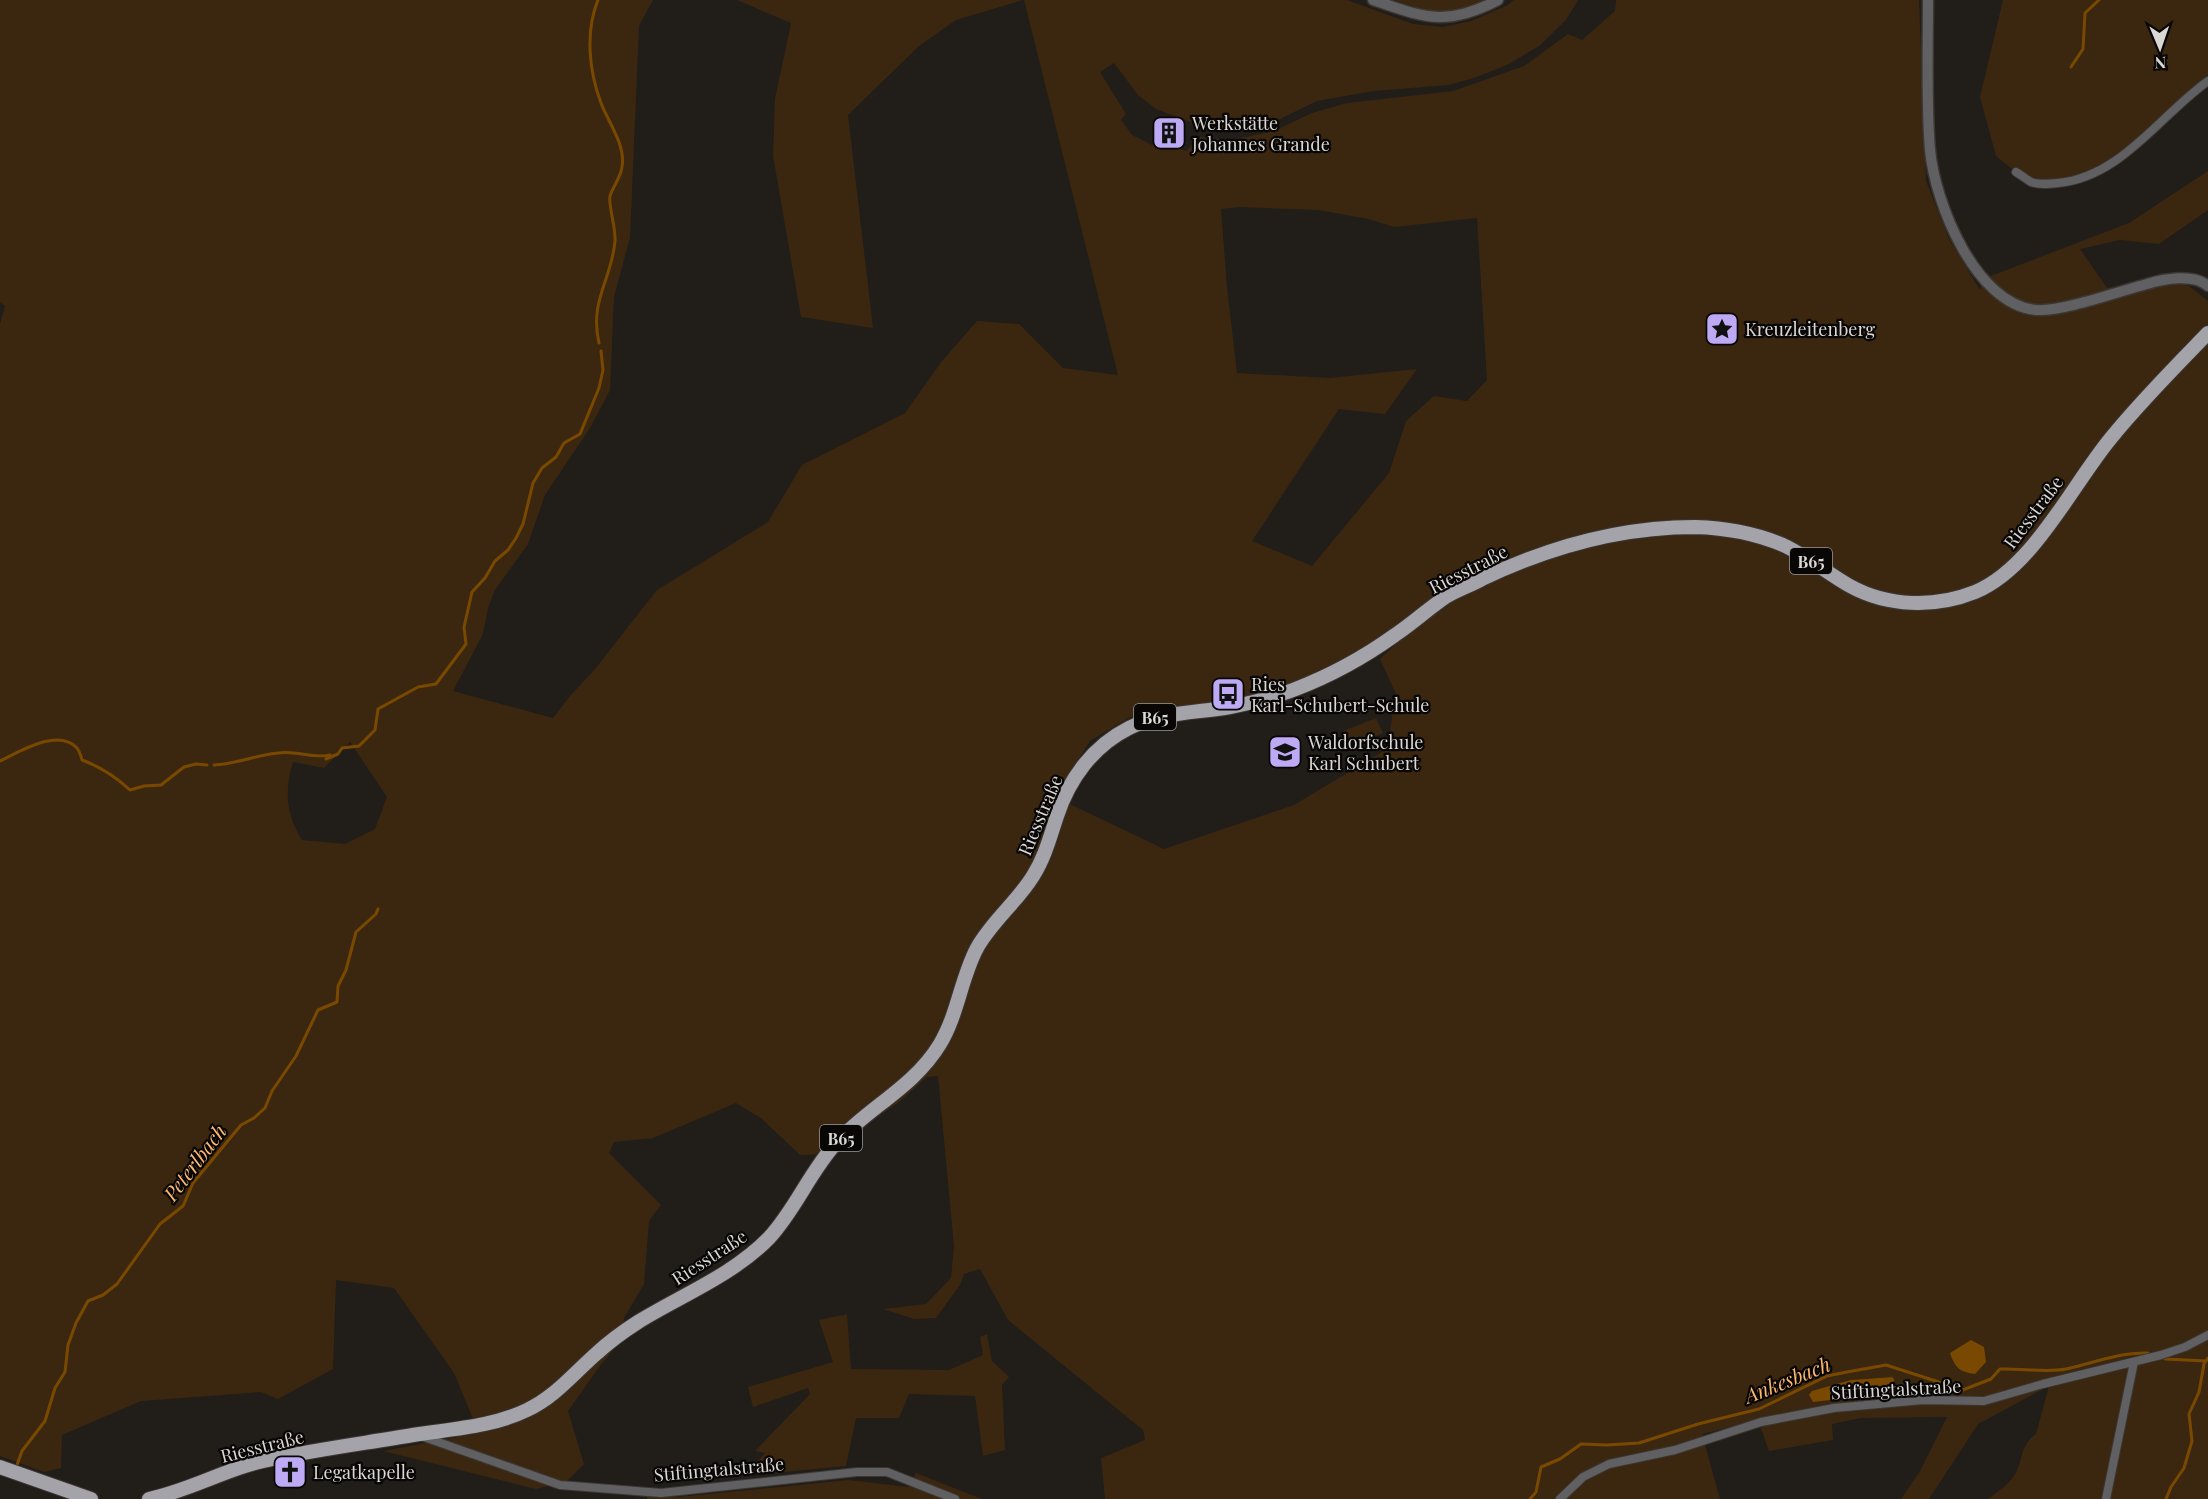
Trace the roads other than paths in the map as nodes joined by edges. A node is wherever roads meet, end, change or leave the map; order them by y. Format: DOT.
graph roads {
  1 [pos="1373,0"];
  2 [pos="1498,0"];
  3 [pos="1928,0"];
  4 [pos="2208,81"];
  5 [pos="2016,172"];
  6 [pos="2208,286"];
  7 [pos="2208,333"];
  8 [pos="2208,1335"];
  9 [pos="2134,1362"];
  10 [pos="418,1434"];
  11 [pos="0,1467"];
  12 [pos="91,1499"];
  13 [pos="149,1499"];
  14 [pos="955,1499"];
  15 [pos="1560,1499"];
  16 [pos="2106,1499"];
  1 -- 2 [label="street"];
  3 -- 6 [label="street"];
  4 -- 5 [label="street"];
  7 -- 10 [label="main road, Riesstraße / B65"];
  8 -- 9 [label="street, Stiftingtalstraße"];
  9 -- 15 [label="street, Stiftingtalstraße"];
  9 -- 16 [label="street"];
  10 -- 13 [label="main road, Riesstraße / B65"];
  10 -- 14 [label="street, Stiftingtalstraße"];
  11 -- 12 [label="main road"];
}
